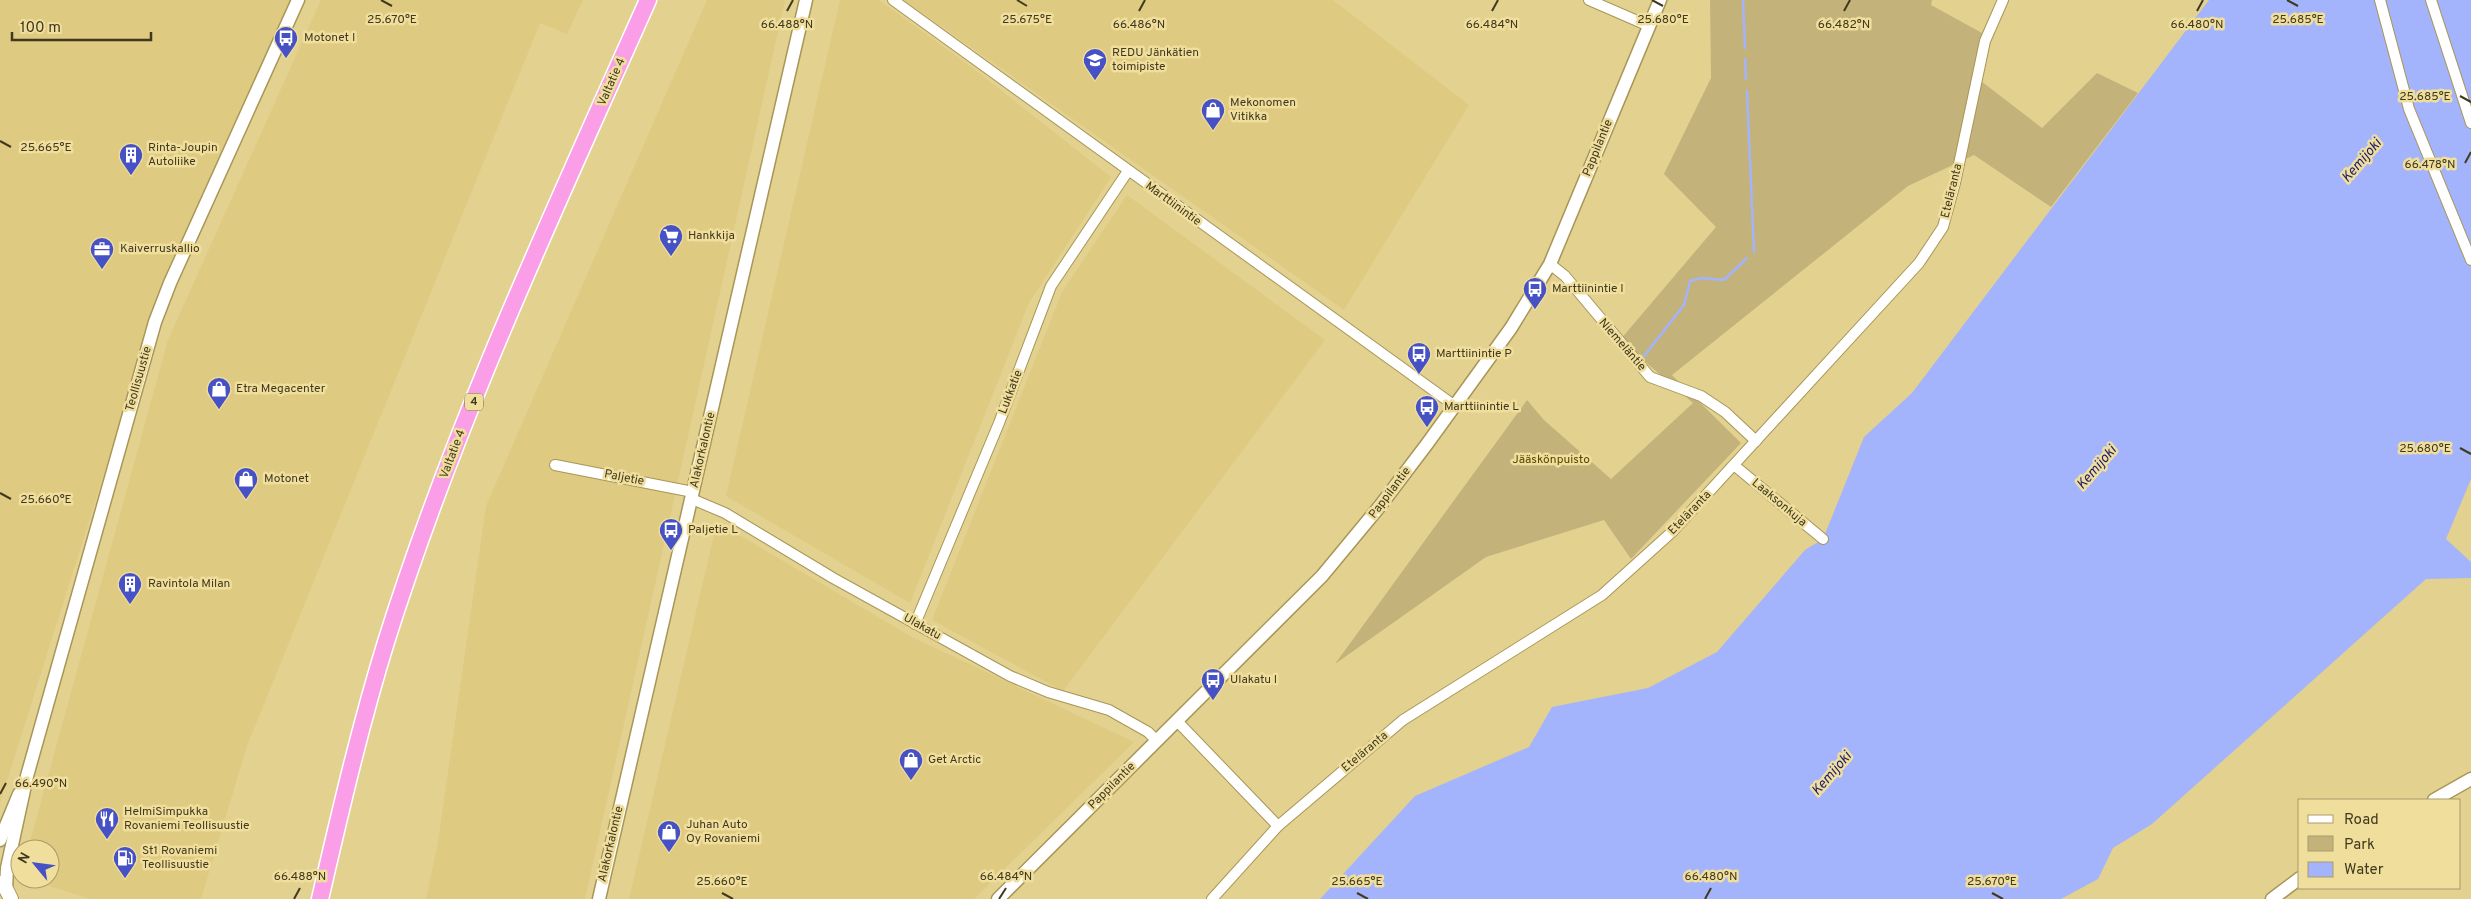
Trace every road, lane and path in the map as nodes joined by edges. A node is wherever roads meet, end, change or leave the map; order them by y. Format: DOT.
graph roads {
  1 [pos="298,0"];
  2 [pos="648,0"];
  3 [pos="806,0"];
  4 [pos="893,0"];
  5 [pos="1589,0"];
  6 [pos="1660,0"];
  7 [pos="2002,0"];
  8 [pos="2380,0"];
  9 [pos="2431,0"];
  10 [pos="1649,26"];
  11 [pos="2471,123"];
  12 [pos="1128,171"];
  13 [pos="2471,260"];
  14 [pos="1550,264"];
  15 [pos="1455,406"];
  16 [pos="1756,441"];
  17 [pos="555,465"];
  18 [pos="1735,466"];
  19 [pos="692,496"];
  20 [pos="1823,539"];
  21 [pos="915,624"];
  22 [pos="1177,720"];
  23 [pos="1158,740"];
  24 [pos="27,776"];
  25 [pos="2471,779"];
  26 [pos="2436,799"];
  27 [pos="1278,826"];
  28 [pos="0,840"];
  29 [pos="2298,880"];
  30 [pos="6,890"];
  31 [pos="320,899"];
  32 [pos="598,899"];
  33 [pos="998,899"];
  34 [pos="1212,899"];
  35 [pos="2272,899"];
  1 -- 24 [label="street, Teollisuustie"];
  2 -- 31 [label="highway, Valtatie 4 / 4"];
  3 -- 19 [label="street, Alakorkalontie"];
  4 -- 12 [label="street, Marttiinintie"];
  5 -- 10 [label="street"];
  6 -- 10 [label="street, Pappilantie"];
  7 -- 16 [label="street, Eteläranta"];
  8 -- 13 [label="street"];
  9 -- 11 [label="street"];
  10 -- 14 [label="street, Pappilantie"];
  12 -- 15 [label="street, Marttiinintie"];
  12 -- 21 [label="street, Lukkatie"];
  14 -- 15 [label="street, Pappilantie"];
  14 -- 16 [label="street, Niemeläntie"];
  15 -- 22 [label="street, Pappilantie"];
  16 -- 18 [label="street, Eteläranta"];
  17 -- 19 [label="street, Paljetie"];
  18 -- 20 [label="street, Laaksonkuja"];
  18 -- 27 [label="street, Eteläranta"];
  19 -- 21 [label="street, Ulakatu"];
  19 -- 32 [label="street, Alakorkalontie"];
  21 -- 23 [label="street, Ulakatu"];
  22 -- 23 [label="street, Pappilantie"];
  22 -- 27 [label="street"];
  23 -- 33 [label="street, Pappilantie"];
  24 -- 28 [label="street, Teollisuustie"];
  24 -- 30 [label="street, Teollisuustie"];
  25 -- 26 [label="street"];
  27 -- 34 [label="street, Eteläranta"];
  29 -- 35 [label="street"];
}
